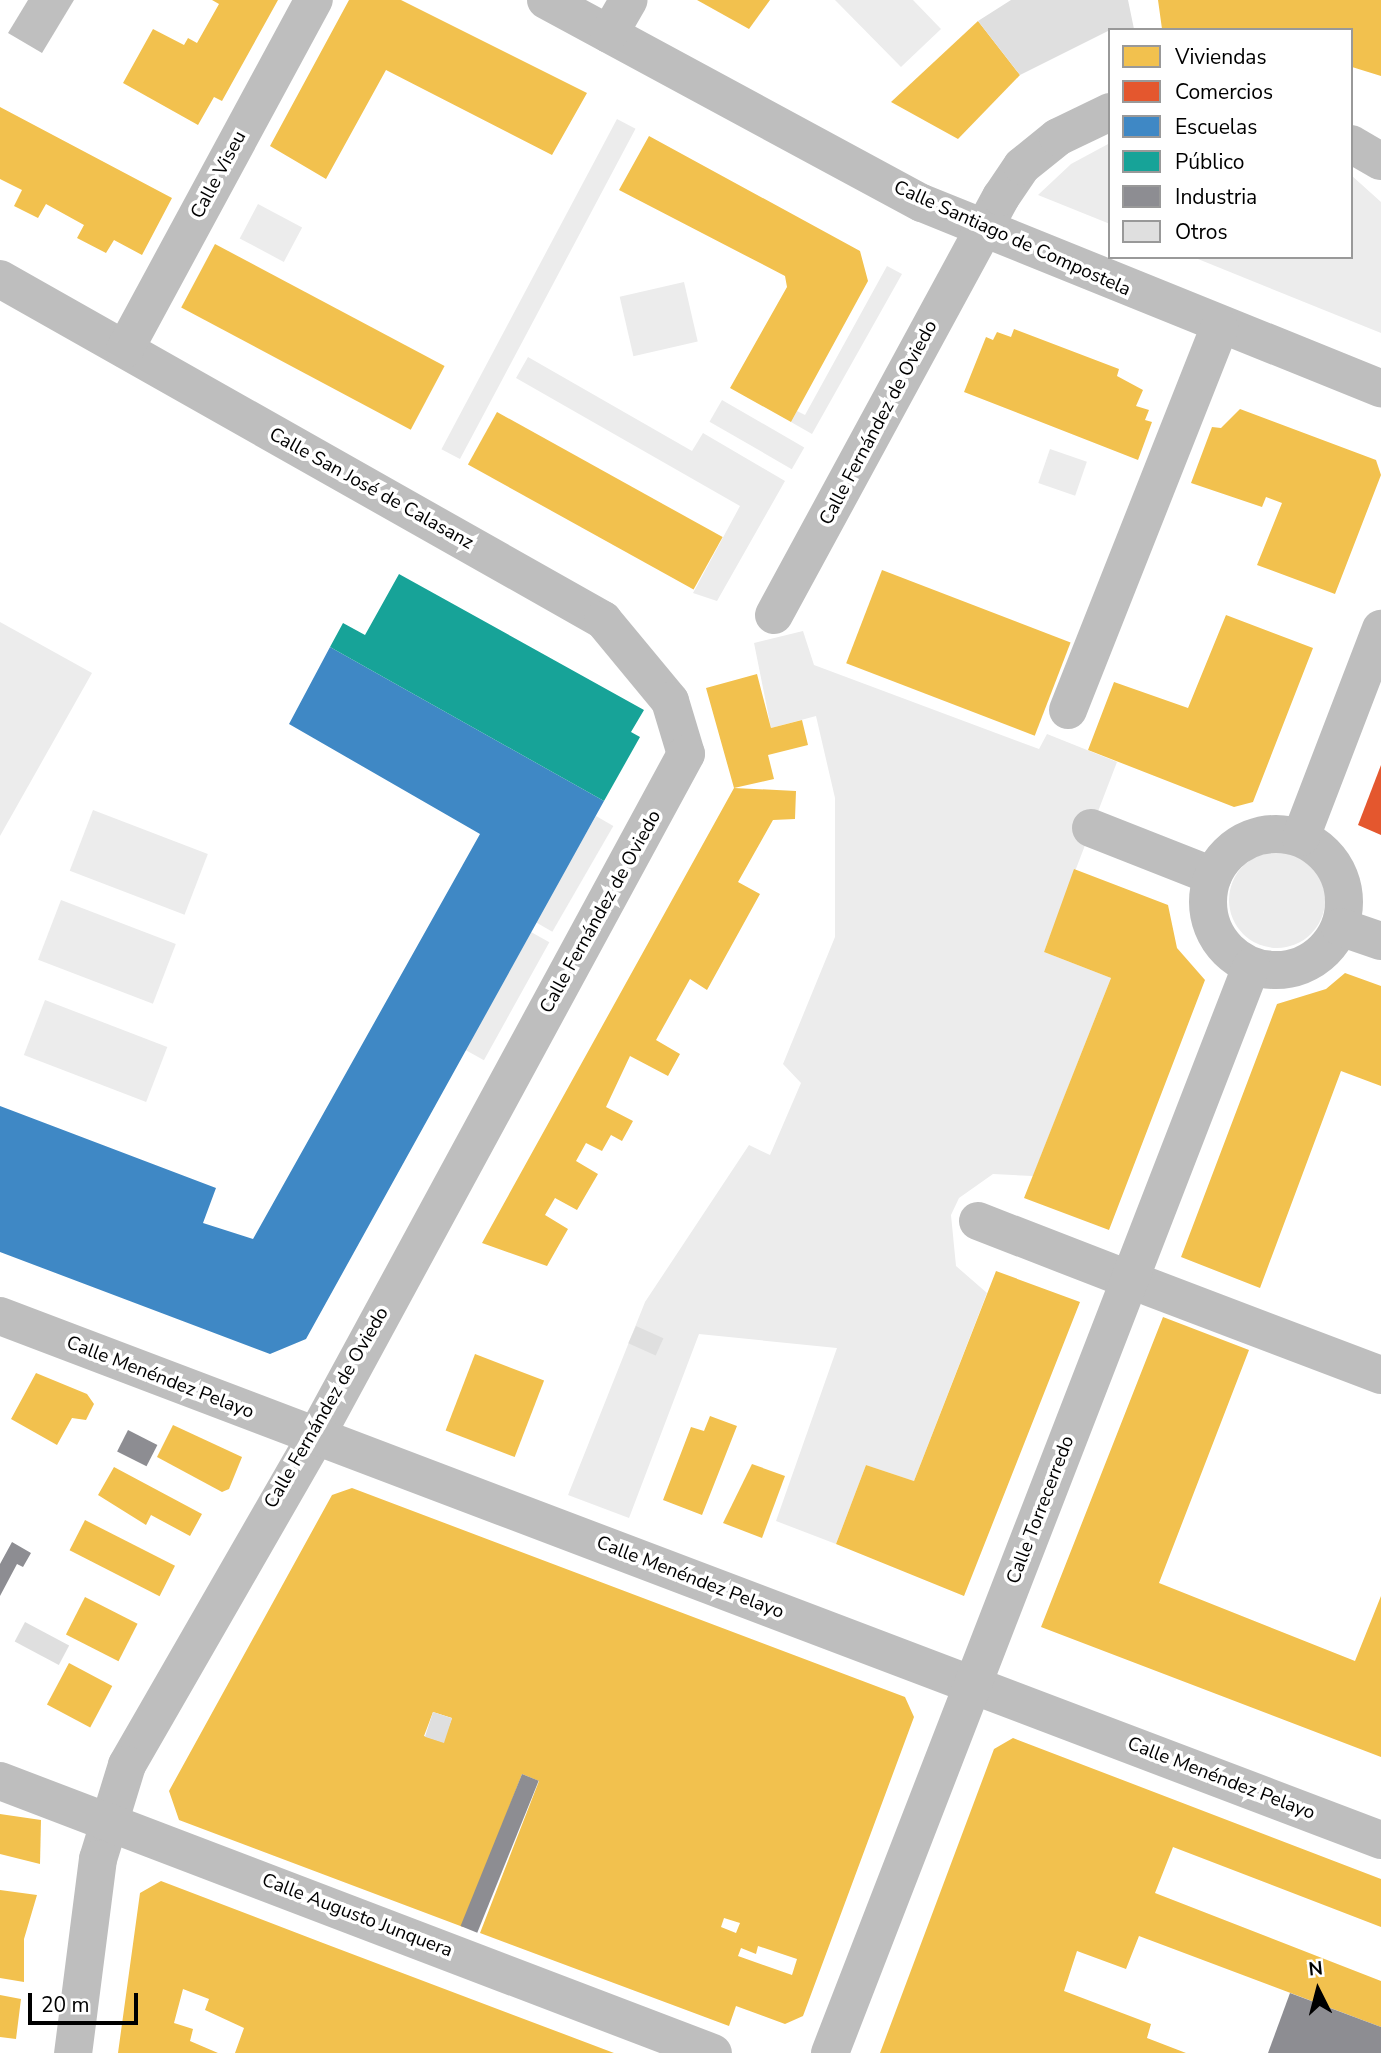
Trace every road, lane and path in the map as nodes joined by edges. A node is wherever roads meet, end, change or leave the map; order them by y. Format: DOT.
graph roads {
  1 [pos="314,0"];
  2 [pos="546,0"];
  3 [pos="629,0"];
  4 [pos="609,33"];
  5 [pos="1108,113"];
  6 [pos="983,230"];
  7 [pos="0,279"];
  8 [pos="1219,328"];
  9 [pos="125,349"];
  10 [pos="1381,388"];
  11 [pos="774,615"];
  12 [pos="1381,629"];
  13 [pos="1069,710"];
  14 [pos="685,754"];
  15 [pos="1091,828"];
  16 [pos="1301,838"];
  17 [pos="1213,876"];
  18 [pos="1340,927"];
  19 [pos="1381,941"];
  20 [pos="1251,967"];
  21 [pos="978,1221"];
  22 [pos="1112,1273"];
  23 [pos="1149,1287"];
  24 [pos="1,1322"];
  25 [pos="1381,1375"];
  26 [pos="315,1438"];
  27 [pos="974,1685"];
  28 [pos="0,1781"];
  29 [pos="107,1820"];
  30 [pos="1381,1840"];
  31 [pos="73,2053"];
  32 [pos="713,2053"];
  33 [pos="830,2053"];
  1 -- 9 [label="street, Calle Viseu"];
  2 -- 4 [label="street, Calle Santiago de Compostela"];
  3 -- 4 [label="street"];
  4 -- 6 [label="street, Calle Santiago de Compostela"];
  5 -- 6 [label="street, Calle Fernández de Oviedo"];
  6 -- 8 [label="street, Calle Santiago de Compostela"];
  6 -- 11 [label="street, Calle Fernández de Oviedo"];
  7 -- 9 [label="street, Calle San José de Calasanz"];
  8 -- 10 [label="street, Calle Santiago de Compostela"];
  8 -- 13 [label="street"];
  9 -- 14 [label="street, Calle San José de Calasanz"];
  12 -- 16 [label="street"];
  14 -- 26 [label="street, Calle Fernández de Oviedo"];
  15 -- 17 [label="street"];
  16 -- 17 [label="street"];
  16 -- 18 [label="street"];
  17 -- 20 [label="street"];
  18 -- 19 [label="street"];
  18 -- 20 [label="street"];
  20 -- 27 [label="street, Calle Torrecerredo"];
  21 -- 22 [label="street"];
  23 -- 25 [label="street"];
  24 -- 26 [label="street, Calle Menéndez Pelayo"];
  26 -- 27 [label="street, Calle Menéndez Pelayo"];
  26 -- 29 [label="street, Calle Fernández de Oviedo"];
  27 -- 30 [label="street, Calle Menéndez Pelayo"];
  27 -- 33 [label="street, Calle Torrecerredo"];
  28 -- 29 [label="street, Calle Augusto Junquera"];
  29 -- 31 [label="street, Calle Fernández de Oviedo"];
  29 -- 32 [label="street, Calle Augusto Junquera"];
}
